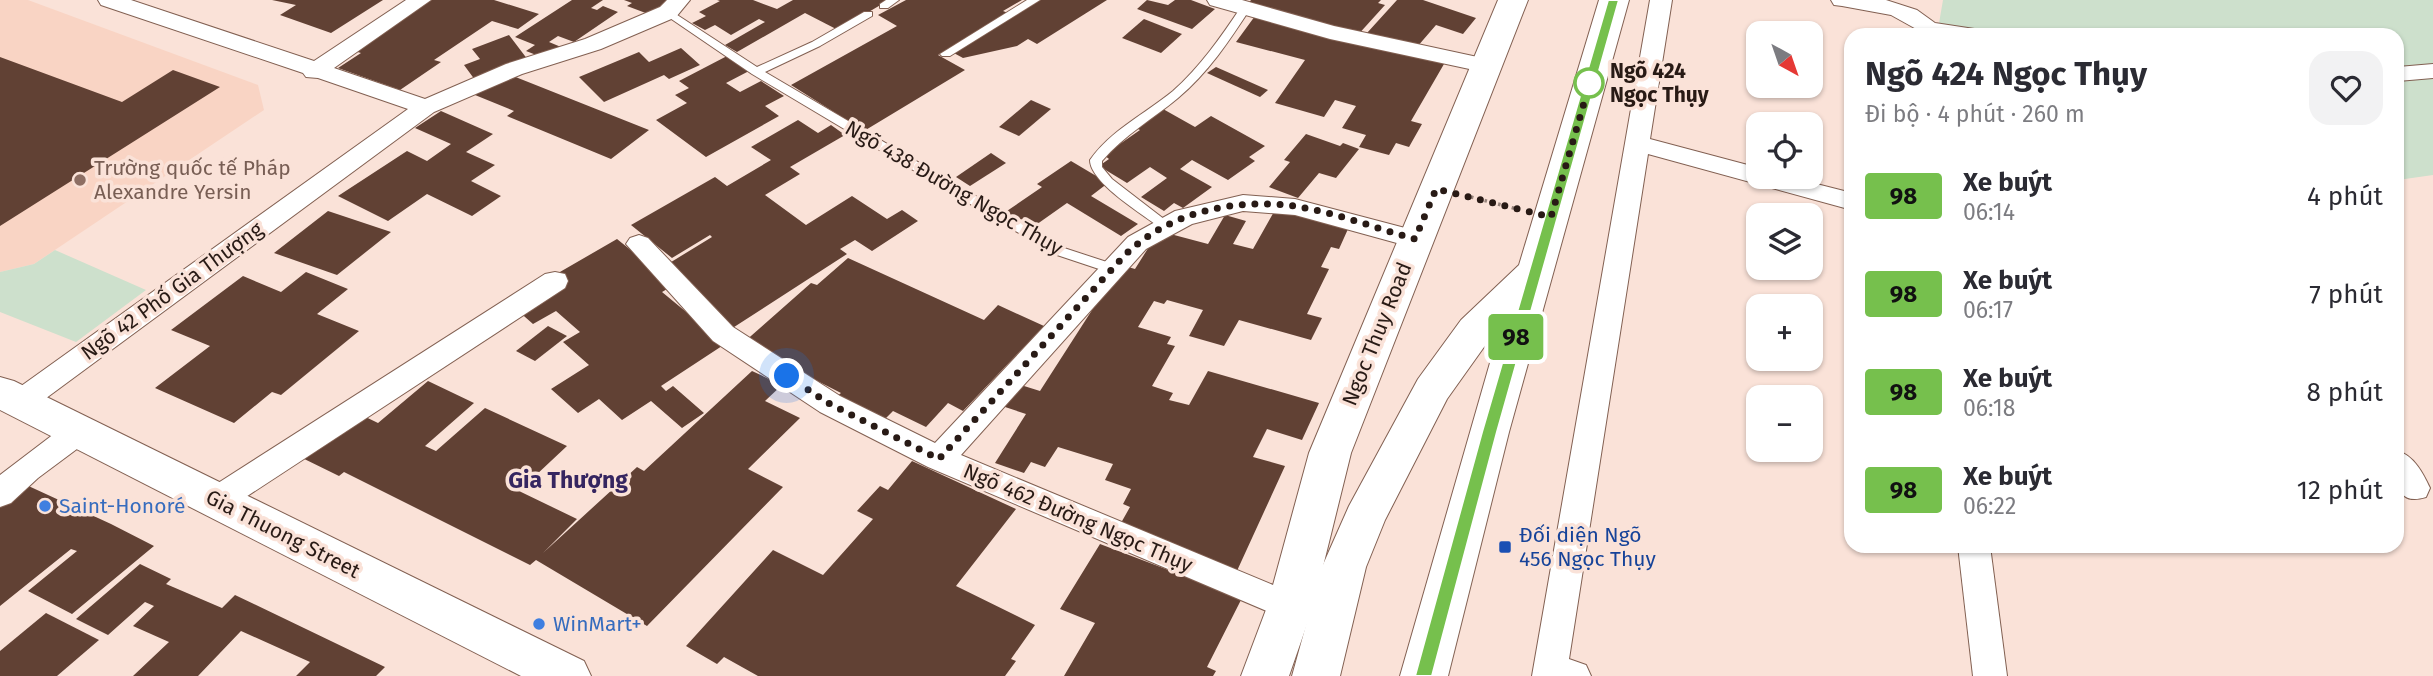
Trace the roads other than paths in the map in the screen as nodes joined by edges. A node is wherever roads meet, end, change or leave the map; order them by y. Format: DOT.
graph roads {
  1 [pos="109,0"];
  2 [pos="419,0"];
  3 [pos="1035,0"];
  4 [pos="1217,0"];
  5 [pos="1513,0"];
  6 [pos="1614,0"];
  7 [pos="1661,0"];
  8 [pos="1842,0"];
  9 [pos="674,6"];
  10 [pos="1245,9"];
  11 [pos="868,14"];
  12 [pos="1924,28"];
  13 [pos="946,54"];
  14 [pos="1488,66"];
  15 [pos="314,72"];
  16 [pos="756,72"];
  17 [pos="2433,72"];
  18 [pos="2404,74"];
  19 [pos="426,107"];
  20 [pos="1639,144"];
  21 [pos="1844,200"];
  22 [pos="1167,226"];
  23 [pos="1415,239"];
  24 [pos="639,244"];
  25 [pos="1111,268"];
  26 [pos="1535,270"];
  27 [pos="555,281"];
  28 [pos="10,397"];
  29 [pos="78,432"];
  30 [pos="939,459"];
  31 [pos="0,494"];
  32 [pos="215,500"];
  33 [pos="1974,553"];
  34 [pos="1290,607"];
  35 [pos="1558,675"];
  36 [pos="567,676"];
  37 [pos="1265,676"];
  38 [pos="1317,676"];
  39 [pos="1424,676"];
  40 [pos="1990,676"];
  1 -- 15 [label="street"];
  2 -- 15 [label="street"];
  3 -- 13 [label="lane"];
  4 -- 10 [label="street"];
  5 -- 14 [label="street, Ngoc Thuy Road"];
  6 -- 26 [label="street"];
  7 -- 20 [label="street"];
  8 -- 12 [label="street"];
  9 -- 16 [label="lane, Ngõ 438 Đường Ngọc Thụy"];
  9 -- 19 [label="street, Ngõ 42 Phố Gia Thượng"];
  10 -- 14 [label="street"];
  10 -- 22 [label="lane"];
  11 -- 16 [label="lane"];
  14 -- 23 [label="street, Ngoc Thuy Road"];
  15 -- 19 [label="street"];
  16 -- 25 [label="lane, Ngõ 438 Đường Ngọc Thụy"];
  17 -- 18 [label="street"];
  19 -- 28 [label="street, Ngõ 42 Phố Gia Thượng"];
  20 -- 21 [label="street"];
  20 -- 35 [label="street"];
  22 -- 23 [label="street"];
  22 -- 25 [label="street"];
  23 -- 34 [label="street, Ngoc Thuy Road"];
  24 -- 30 [label="street, Ngõ 462 Đường Ngọc Thụy"];
  25 -- 30 [label="street"];
  26 -- 38 [label="street"];
  26 -- 39 [label="street"];
  27 -- 32 [label="street"];
  28 -- 29 [label="street, Gia Thuong Street"];
  29 -- 31 [label="street"];
  29 -- 32 [label="street, Gia Thuong Street"];
  30 -- 34 [label="street, Ngõ 462 Đường Ngọc Thụy"];
  32 -- 36 [label="street, Gia Thuong Street"];
  33 -- 40 [label="street"];
  34 -- 37 [label="street, Ngoc Thuy Road"];
}
